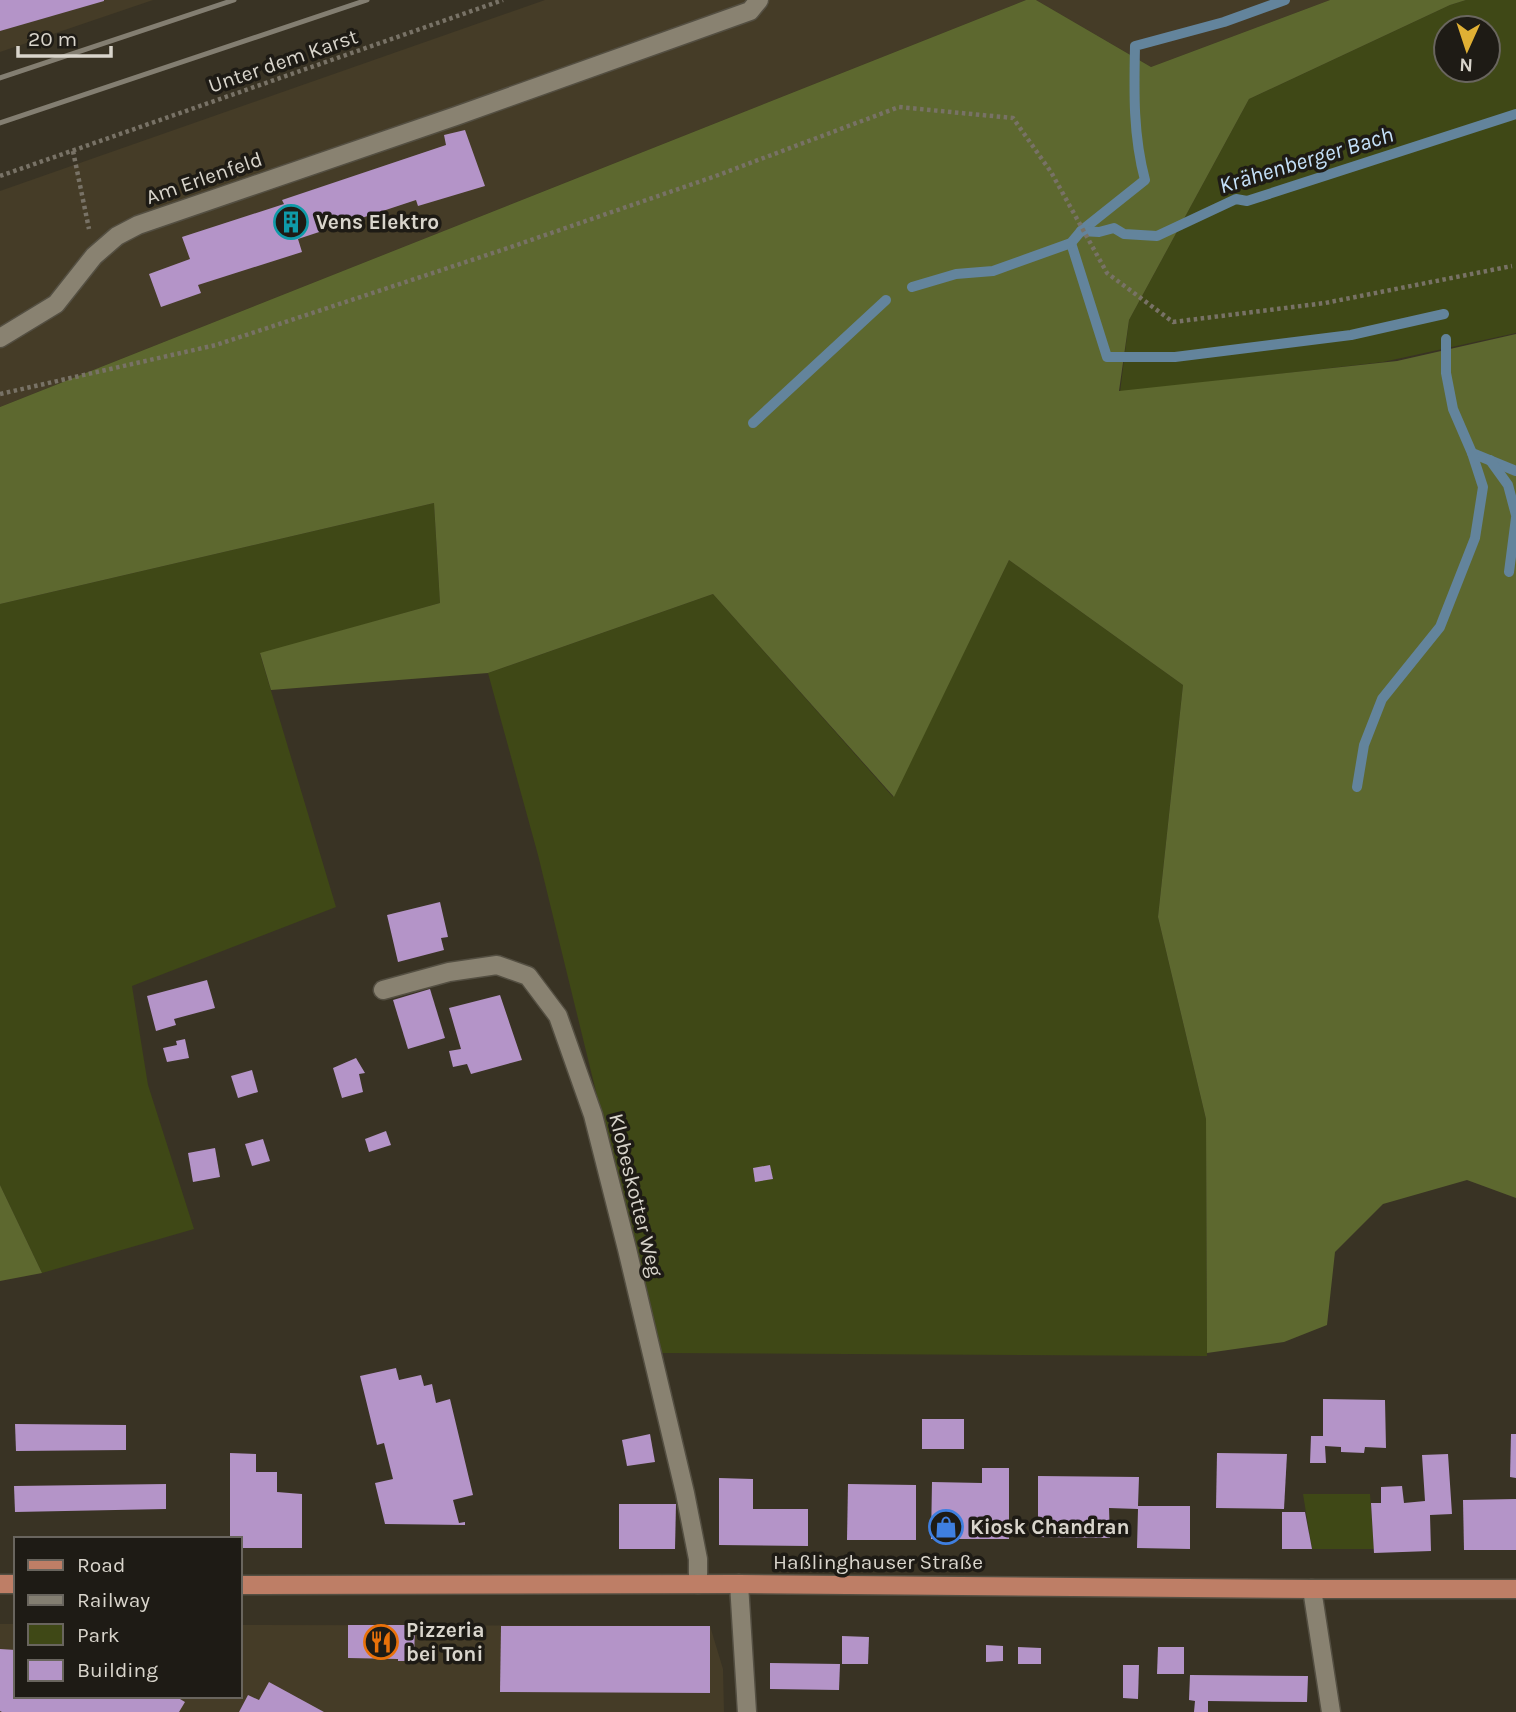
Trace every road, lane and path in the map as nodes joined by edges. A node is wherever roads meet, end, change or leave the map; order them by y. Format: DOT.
graph roads {
  1 [pos="503,0"];
  2 [pos="759,0"];
  3 [pos="73,151"];
  4 [pos="0,176"];
  5 [pos="94,256"];
  6 [pos="1512,266"];
  7 [pos="0,338"];
  8 [pos="0,394"];
  9 [pos="383,990"];
  10 [pos="698,1584"];
  11 [pos="739,1584"];
  12 [pos="242,1585"];
  13 [pos="1312,1589"];
  14 [pos="1516,1589"];
  15 [pos="747,1712"];
  16 [pos="1331,1712"];
  1 -- 3 [label="path, Unter dem Karst"];
  2 -- 5 [label="street, Am Erlenfeld"];
  3 -- 4 [label="path, Unter dem Karst"];
  3 -- 5 [label="path"];
  5 -- 7 [label="street, Am Erlenfeld"];
  6 -- 8 [label="path"];
  9 -- 10 [label="street, Klobeskotter Weg"];
  10 -- 11 [label="main road, Haßlinghauser Straße"];
  10 -- 12 [label="main road, Haßlinghauser Straße"];
  11 -- 13 [label="main road, Haßlinghauser Straße"];
  11 -- 15 [label="street"];
  13 -- 14 [label="main road, Haßlinghauser Straße"];
  13 -- 16 [label="street"];
}
